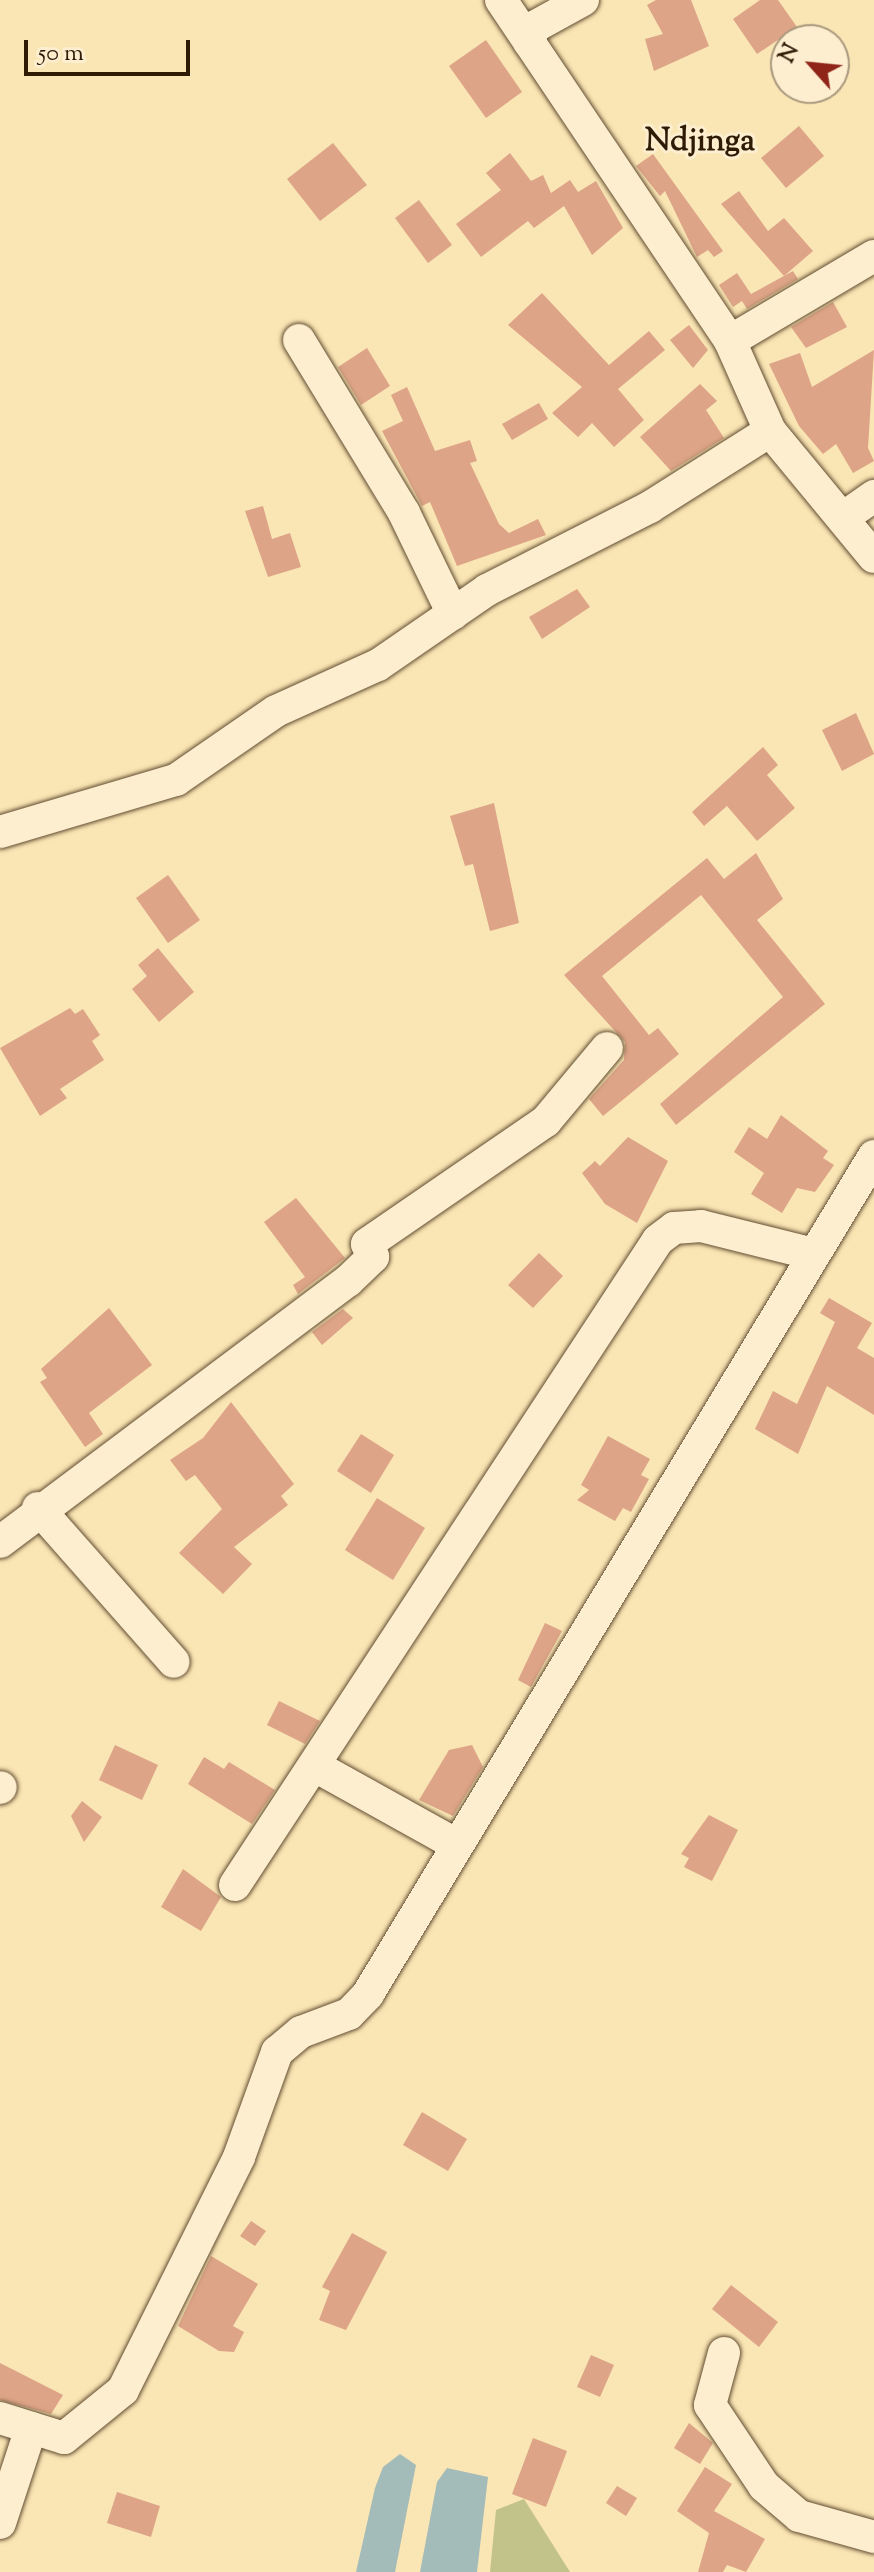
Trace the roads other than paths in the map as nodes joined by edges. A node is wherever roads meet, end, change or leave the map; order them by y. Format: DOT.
graph roads {
  1 [pos="501,0"];
  2 [pos="583,0"];
  3 [pos="529,42"];
  4 [pos="874,256"];
  5 [pos="299,340"];
  6 [pos="730,341"];
  7 [pos="770,431"];
  8 [pos="874,496"];
  9 [pos="844,517"];
  10 [pos="874,557"];
  11 [pos="453,614"];
  12 [pos="0,832"];
  13 [pos="607,1048"];
  14 [pos="874,1156"];
  15 [pos="809,1253"];
  16 [pos="38,1508"];
  17 [pos="0,1542"];
  18 [pos="174,1662"];
  19 [pos="315,1766"];
  20 [pos="457,1845"];
  21 [pos="235,1885"];
  22 [pos="724,2353"];
  23 [pos="0,2418"];
  24 [pos="31,2428"];
  25 [pos="0,2523"];
  26 [pos="874,2537"];
  1 -- 3 [label="street"];
  2 -- 3 [label="street"];
  3 -- 6 [label="street"];
  4 -- 6 [label="street"];
  5 -- 11 [label="street"];
  6 -- 7 [label="street"];
  7 -- 9 [label="street"];
  7 -- 11 [label="street"];
  8 -- 9 [label="street"];
  9 -- 10 [label="street"];
  11 -- 12 [label="street"];
  13 -- 16 [label="street"];
  14 -- 15 [label="street"];
  15 -- 19 [label="street"];
  15 -- 20 [label="street"];
  16 -- 17 [label="street"];
  16 -- 18 [label="street"];
  19 -- 20 [label="street"];
  19 -- 21 [label="street"];
  20 -- 24 [label="street"];
  22 -- 26 [label="street"];
  23 -- 24 [label="street"];
  24 -- 25 [label="street"];
}
